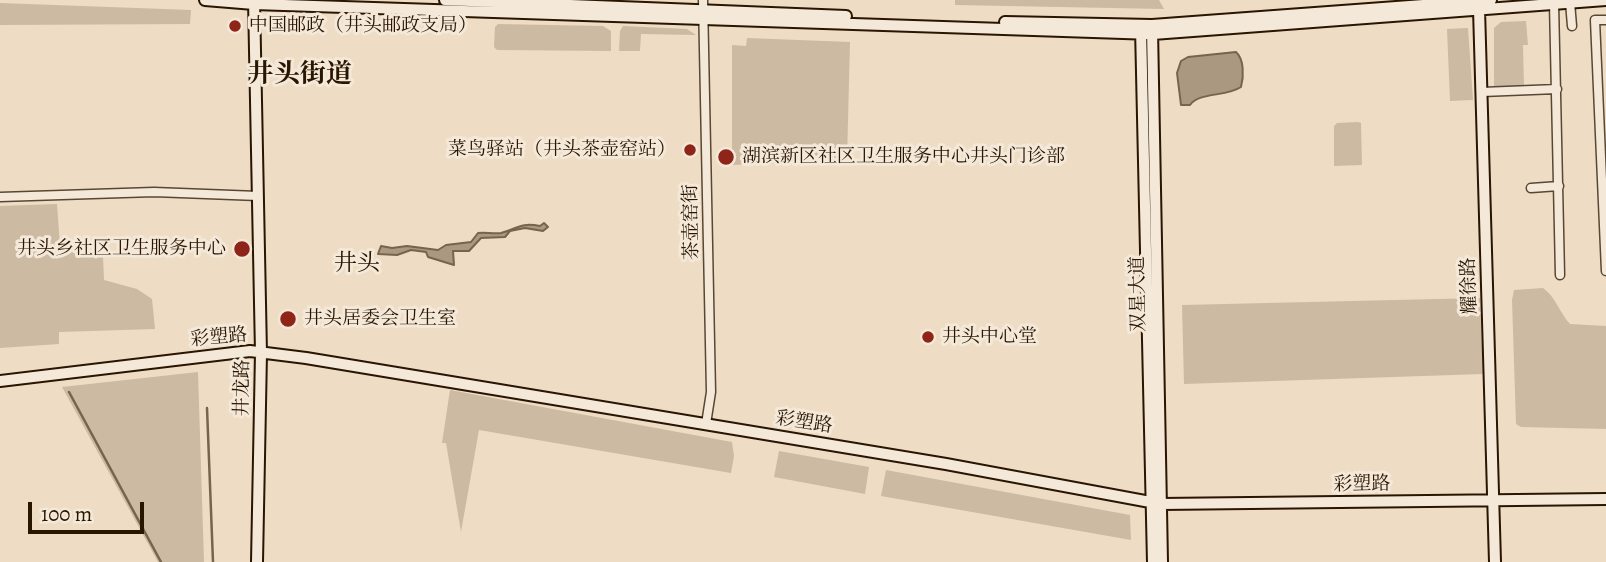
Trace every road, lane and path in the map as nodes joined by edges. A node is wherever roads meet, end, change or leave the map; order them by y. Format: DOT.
graph roads {
  1 [pos="205,0"];
  2 [pos="444,0"];
  3 [pos="1606,0"];
  4 [pos="254,2"];
  5 [pos="1570,2"];
  6 [pos="1554,3"];
  7 [pos="1480,4"];
  8 [pos="703,9"];
  9 [pos="1606,20"];
  10 [pos="1572,26"];
  11 [pos="1147,29"];
  12 [pos="1557,89"];
  13 [pos="1482,92"];
  14 [pos="1559,186"];
  15 [pos="1531,188"];
  16 [pos="258,196"];
  17 [pos="0,197"];
  18 [pos="1606,271"];
  19 [pos="1560,275"];
  20 [pos="261,352"];
  21 [pos="0,382"];
  22 [pos="706,424"];
  23 [pos="1606,499"];
  24 [pos="1494,500"];
  25 [pos="1156,503"];
  26 [pos="257,562"];
  27 [pos="1153,562"];
  28 [pos="1162,562"];
  29 [pos="1495,562"];
  1 -- 4 [label="street"];
  2 -- 8 [label="street"];
  3 -- 5 [label="street"];
  4 -- 8 [label="street"];
  4 -- 16 [label="street, 井龙路"];
  5 -- 6 [label="street"];
  5 -- 10 [label="street"];
  6 -- 7 [label="street"];
  6 -- 12 [label="street"];
  7 -- 11 [label="street"];
  7 -- 13 [label="street, 耀徐路"];
  8 -- 11 [label="street"];
  8 -- 22 [label="street, 茶壶窑街"];
  9 -- 18 [label="street"];
  11 -- 25 [label="street, 双星大道"];
  12 -- 13 [label="street"];
  12 -- 14 [label="street"];
  13 -- 24 [label="street, 耀徐路"];
  14 -- 15 [label="street"];
  14 -- 19 [label="street"];
  16 -- 17 [label="street"];
  16 -- 20 [label="street, 井龙路"];
  20 -- 21 [label="street, 彩塑路"];
  20 -- 22 [label="street, 彩塑路"];
  20 -- 26 [label="street, 井龙路"];
  22 -- 25 [label="street, 彩塑路"];
  23 -- 24 [label="street, 彩塑路"];
  24 -- 25 [label="street, 彩塑路"];
  24 -- 29 [label="street, 耀徐路"];
  25 -- 27 [label="street, 双星大道"];
  25 -- 28 [label="street, 双星大道"];
}
